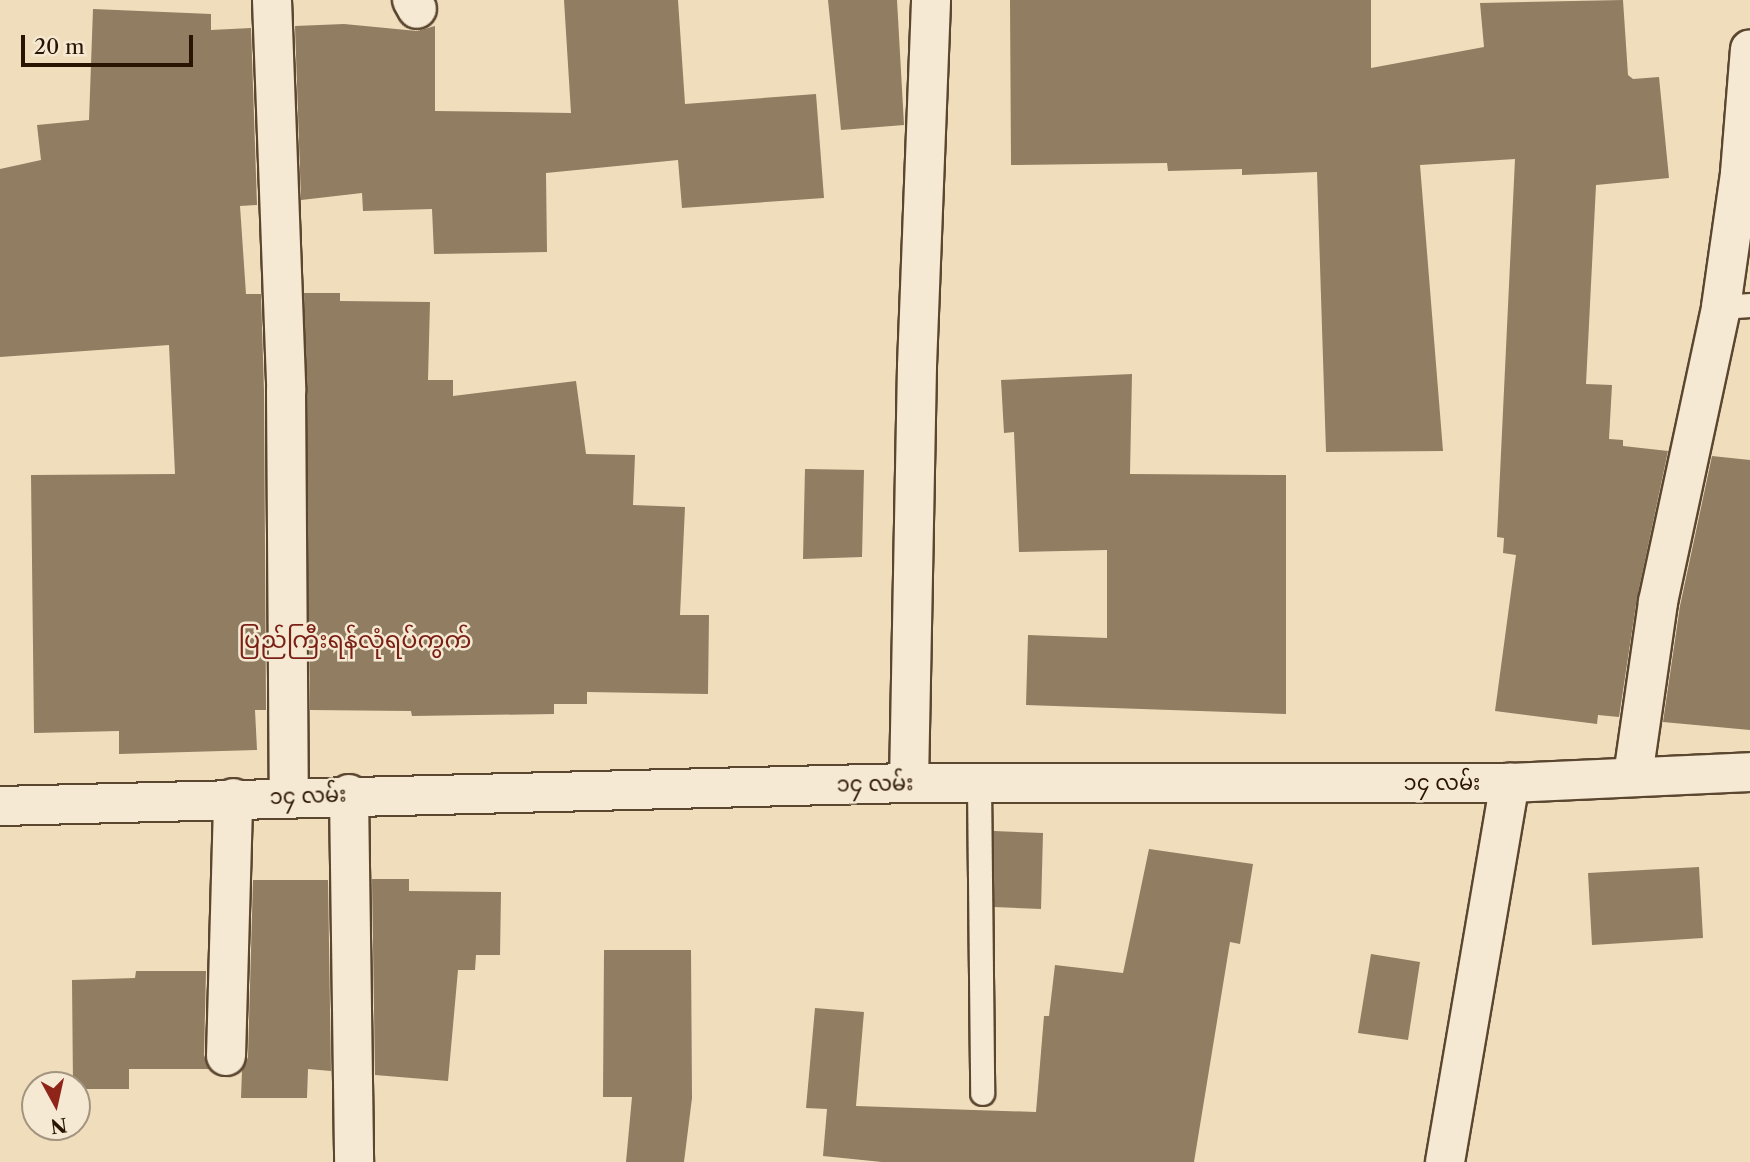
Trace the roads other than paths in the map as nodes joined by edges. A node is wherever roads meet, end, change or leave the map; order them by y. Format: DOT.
graph roads {
  1 [pos="272,0"];
  2 [pos="931,0"];
  3 [pos="1750,49"];
  4 [pos="1745,172"];
  5 [pos="1736,306"];
  6 [pos="1750,772"];
  7 [pos="1633,776"];
  8 [pos="909,783"];
  9 [pos="1510,783"];
  10 [pos="979,784"];
  11 [pos="349,794"];
  12 [pos="289,797"];
  13 [pos="233,798"];
  14 [pos="0,806"];
  15 [pos="226,1056"];
  16 [pos="982,1093"];
  17 [pos="354,1162"];
  18 [pos="1446,1162"];
  1 -- 12 [label="street"];
  2 -- 8 [label="street"];
  3 -- 4 [label="street"];
  4 -- 5 [label="street"];
  5 -- 7 [label="street"];
  6 -- 7 [label="street, ၁၄ လမ်း"];
  7 -- 9 [label="street, ၁၄ လမ်း"];
  8 -- 10 [label="street, ၁၄ လမ်း"];
  8 -- 11 [label="street, ၁၄ လမ်း"];
  9 -- 10 [label="street, ၁၄ လမ်း"];
  9 -- 18 [label="street"];
  10 -- 16 [label="lane"];
  11 -- 12 [label="street, ၁၄ လမ်း"];
  11 -- 17 [label="street"];
  12 -- 13 [label="street, ၁၄ လမ်း"];
  13 -- 14 [label="street, ၁၄ လမ်း"];
  13 -- 15 [label="street"];
}
